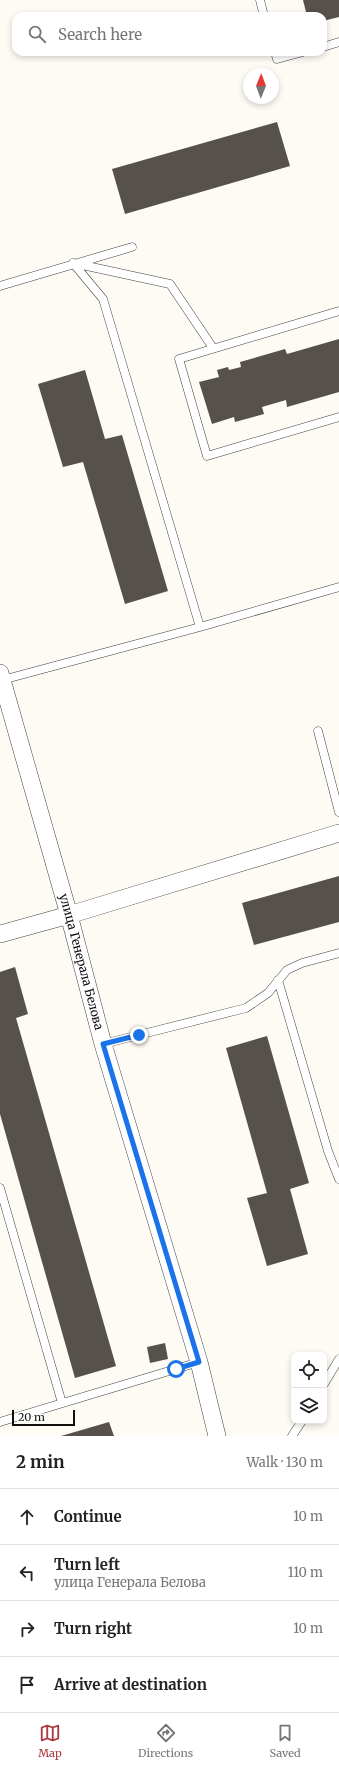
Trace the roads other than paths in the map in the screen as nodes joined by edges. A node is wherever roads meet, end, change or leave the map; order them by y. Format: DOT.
graph roads {
  1 [pos="260,0"];
  2 [pos="263,12"];
  3 [pos="339,42"];
  4 [pos="327,46"];
  5 [pos="276,56"];
  6 [pos="288,56"];
  7 [pos="132,247"];
  8 [pos="73,263"];
  9 [pos="0,286"];
  10 [pos="339,311"];
  11 [pos="213,348"];
  12 [pos="339,417"];
  13 [pos="339,587"];
  14 [pos="200,627"];
  15 [pos="1,676"];
  16 [pos="5,710"];
  17 [pos="318,730"];
  18 [pos="339,812"];
  19 [pos="339,833"];
  20 [pos="69,915"];
  21 [pos="0,934"];
  22 [pos="339,953"];
  23 [pos="278,980"];
  24 [pos="103,1044"];
  25 [pos="339,1179"];
  26 [pos="0,1188"];
  27 [pos="339,1359"];
  28 [pos="199,1362"];
  29 [pos="327,1379"];
  30 [pos="62,1403"];
  31 [pos="0,1422"];
  32 [pos="300,1424"];
  33 [pos="217,1436"];
  34 [pos="292,1436"];
  1 -- 2 [label="lane"];
  3 -- 4 [label="lane"];
  5 -- 6 [label="lane"];
  7 -- 8 [label="lane"];
  8 -- 9 [label="lane"];
  8 -- 11 [label="lane"];
  8 -- 14 [label="lane"];
  10 -- 11 [label="lane"];
  11 -- 12 [label="lane"];
  13 -- 14 [label="lane"];
  14 -- 15 [label="lane"];
  15 -- 16 [label="street, улица Генерала Белова"];
  16 -- 20 [label="street, улица Генерала Белова"];
  17 -- 18 [label="lane"];
  19 -- 20 [label="street"];
  20 -- 21 [label="street"];
  20 -- 24 [label="street, улица Генерала Белова"];
  22 -- 23 [label="lane"];
  23 -- 24 [label="lane"];
  23 -- 25 [label="lane"];
  24 -- 28 [label="street, улица Генерала Белова"];
  26 -- 30 [label="lane"];
  27 -- 29 [label="lane"];
  28 -- 30 [label="lane"];
  28 -- 33 [label="street, улица Генерала Белова"];
  30 -- 31 [label="lane"];
  32 -- 34 [label="lane"];
}
